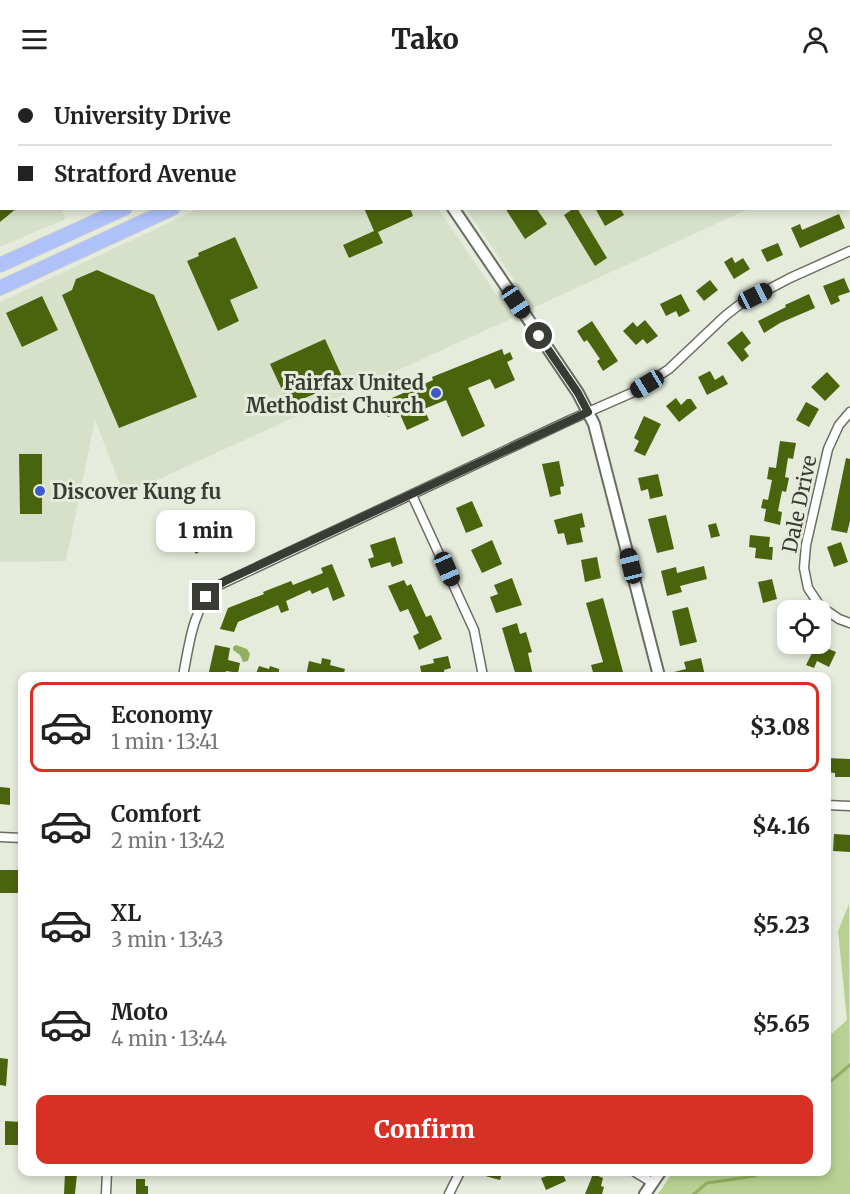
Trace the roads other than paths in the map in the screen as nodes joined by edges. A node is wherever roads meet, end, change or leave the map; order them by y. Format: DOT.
graph roads {
  1 [pos="121,210"];
  2 [pos="169,210"];
  3 [pos="454,210"];
  4 [pos="850,251"];
  5 [pos="0,265"];
  6 [pos="0,288"];
  7 [pos="588,412"];
  8 [pos="850,412"];
  9 [pos="412,495"];
  10 [pos="850,623"];
  11 [pos="184,672"];
  12 [pos="482,672"];
  13 [pos="658,672"];
  14 [pos="831,805"];
  15 [pos="850,806"];
  16 [pos="0,837"];
  17 [pos="18,837"];
  18 [pos="107,1176"];
  19 [pos="458,1176"];
  20 [pos="642,1176"];
  21 [pos="657,1176"];
  22 [pos="653,1183"];
  23 [pos="106,1194"];
  24 [pos="449,1194"];
  25 [pos="645,1194"];
  1 -- 5 [label="main road"];
  2 -- 6 [label="main road"];
  3 -- 7 [label="street"];
  4 -- 7 [label="street"];
  7 -- 9 [label="street"];
  7 -- 13 [label="street"];
  8 -- 10 [label="street, Dale Drive"];
  9 -- 11 [label="street"];
  9 -- 12 [label="street"];
  14 -- 15 [label="street"];
  16 -- 17 [label="street"];
  18 -- 23 [label="street"];
  19 -- 24 [label="street"];
  20 -- 22 [label="street"];
  21 -- 22 [label="street"];
  22 -- 25 [label="street"];
}
